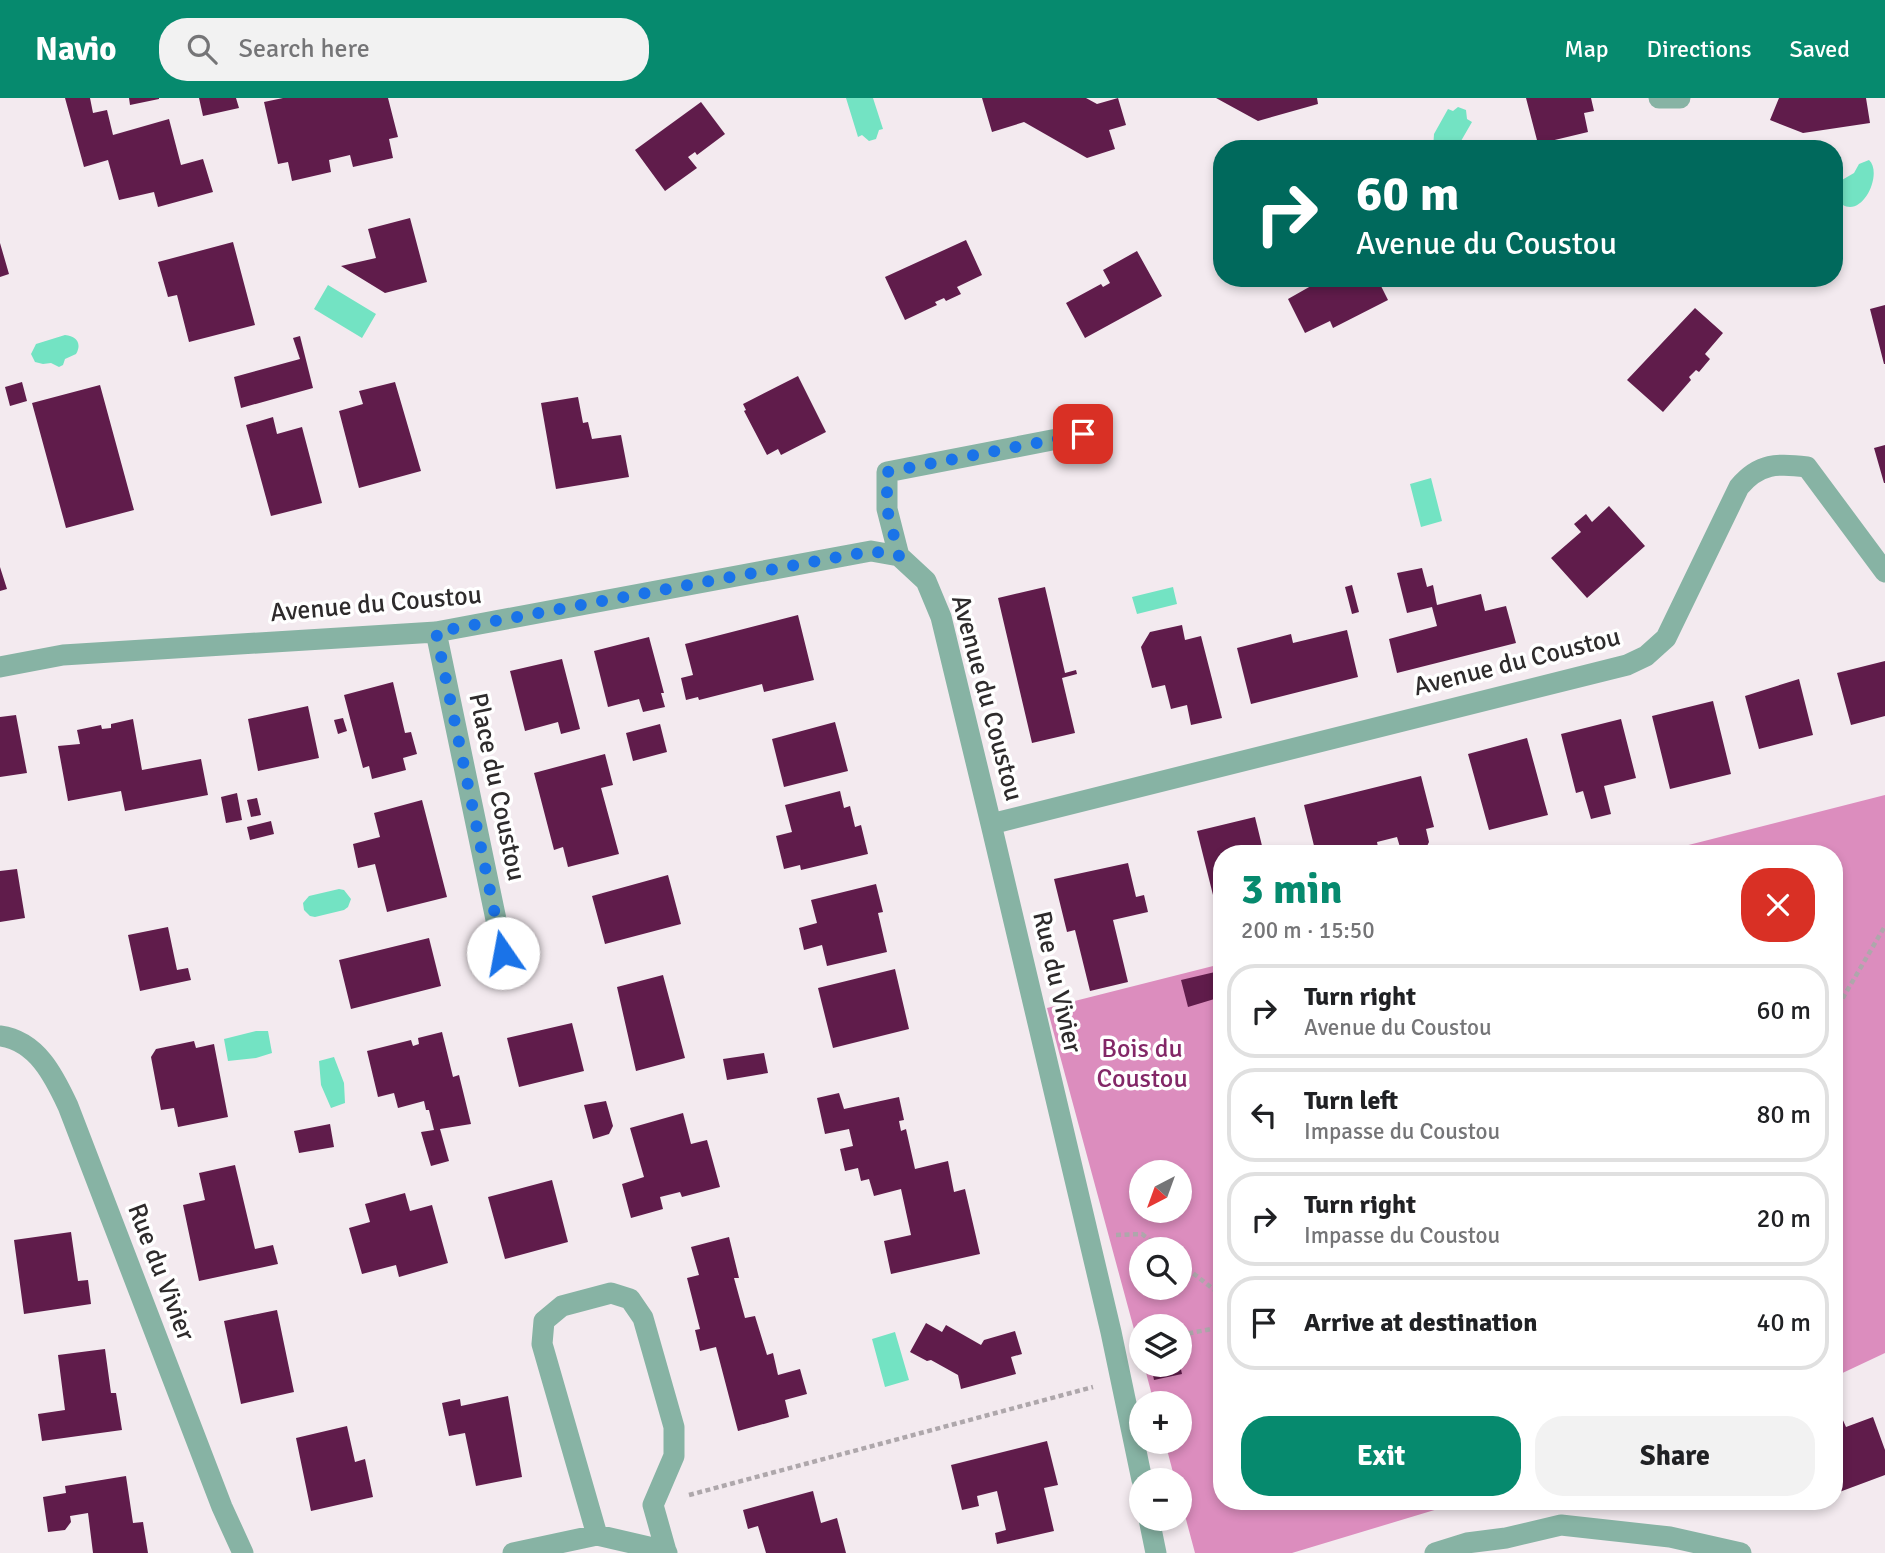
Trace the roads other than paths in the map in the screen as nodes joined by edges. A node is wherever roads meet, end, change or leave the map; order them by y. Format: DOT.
graph roads {
  1 [pos="1659,98"];
  2 [pos="1681,98"];
  3 [pos="1083,434"];
  4 [pos="899,556"];
  5 [pos="1885,572"];
  6 [pos="436,632"];
  7 [pos="0,667"];
  8 [pos="991,824"];
  9 [pos="503,953"];
  10 [pos="0,1036"];
  11 [pos="1139,1468"];
  12 [pos="1151,1531"];
  13 [pos="597,1535"];
  14 [pos="1469,1548"];
  15 [pos="666,1552"];
  16 [pos="243,1553"];
  17 [pos="513,1553"];
  18 [pos="1156,1553"];
  19 [pos="1435,1553"];
  20 [pos="1741,1553"];
  1 -- 2 [label="street"];
  3 -- 4 [label="street"];
  4 -- 6 [label="street, Avenue du Coustou"];
  4 -- 8 [label="street, Avenue du Coustou"];
  5 -- 8 [label="street, Avenue du Coustou"];
  6 -- 7 [label="street, Avenue du Coustou"];
  6 -- 9 [label="street, Place du Coustou"];
  8 -- 11 [label="street, Rue du Vivier"];
  10 -- 16 [label="street, Rue du Vivier"];
  12 -- 18 [label="street"];
  13 -- 15 [label="street"];
  13 -- 15 [label="street"];
  13 -- 17 [label="street"];
  14 -- 19 [label="street"];
  14 -- 20 [label="street"];
}
